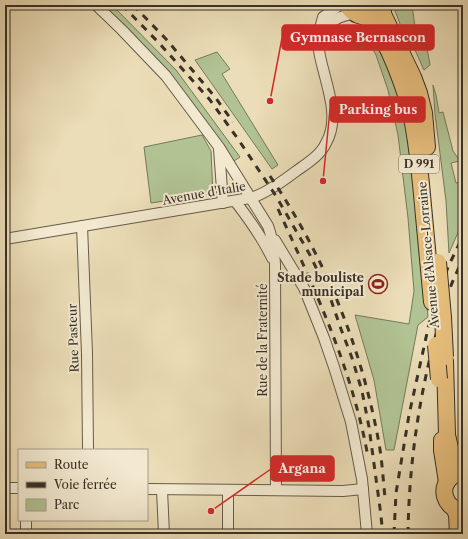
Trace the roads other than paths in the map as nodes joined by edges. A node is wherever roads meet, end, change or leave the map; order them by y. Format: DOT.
graph roads {
  1 [pos="96,5"];
  2 [pos="340,5"];
  3 [pos="383,6"];
  4 [pos="355,12"];
  5 [pos="319,34"];
  6 [pos="219,147"];
  7 [pos="250,198"];
  8 [pos="235,201"];
  9 [pos="223,203"];
  10 [pos="82,226"];
  11 [pos="271,234"];
  12 [pos="5,239"];
  13 [pos="275,264"];
  14 [pos="88,449"];
  15 [pos="463,472"];
  16 [pos="447,482"];
  17 [pos="5,488"];
  18 [pos="18,488"];
  19 [pos="148,489"];
  20 [pos="363,489"];
  21 [pos="162,490"];
  22 [pos="228,490"];
  23 [pos="276,490"];
  24 [pos="459,511"];
  25 [pos="26,521"];
  26 [pos="26,534"];
  27 [pos="164,534"];
  28 [pos="228,534"];
  29 [pos="368,534"];
  30 [pos="458,534"];
  1 -- 6 [label="street"];
  2 -- 5 [label="street, Avenue d'Italie"];
  3 -- 4 [label="main road"];
  3 -- 15 [label="main road, Avenue d'Alsace-Lorraine / D 991, bridge"];
  4 -- 5 [label="street"];
  4 -- 16 [label="main road, Avenue d'Alsace-Lorraine / D 991, bridge"];
  5 -- 7 [label="street, Avenue d'Italie"];
  6 -- 7 [label="street"];
  6 -- 9 [label="street"];
  7 -- 8 [label="street, Avenue d'Italie"];
  7 -- 11 [label="street"];
  8 -- 9 [label="street, Avenue d'Italie"];
  8 -- 13 [label="street, Rue de la Fraternité"];
  9 -- 10 [label="street, Avenue d'Italie"];
  10 -- 12 [label="street, Avenue d'Italie"];
  10 -- 14 [label="street, Rue Pasteur"];
  11 -- 13 [label="street"];
  11 -- 20 [label="street"];
  13 -- 23 [label="street, Rue de la Fraternité"];
  15 -- 16 [label="main road"];
  16 -- 24 [label="main road, Avenue d'Alsace-Lorraine"];
  17 -- 18 [label="street"];
  19 -- 21 [label="street"];
  20 -- 23 [label="street"];
  20 -- 29 [label="street"];
  21 -- 22 [label="street"];
  21 -- 27 [label="street"];
  22 -- 23 [label="street"];
  22 -- 28 [label="street"];
  24 -- 30 [label="main road"];
  25 -- 26 [label="street"];
}
